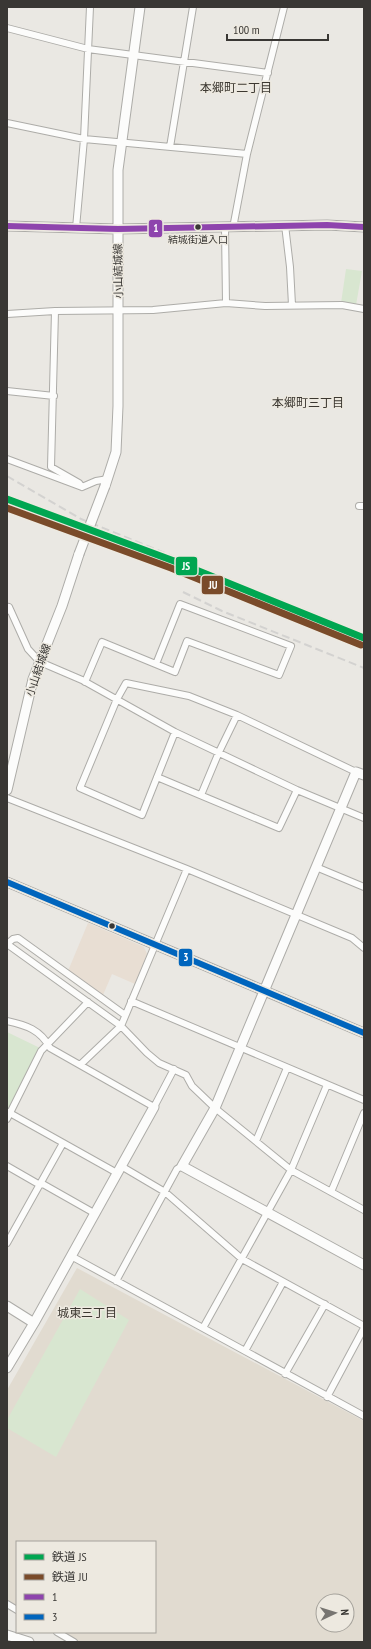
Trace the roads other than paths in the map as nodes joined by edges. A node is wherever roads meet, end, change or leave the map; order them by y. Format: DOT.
graph roads {
  1 [pos="90,7"];
  2 [pos="140,7"];
  3 [pos="193,7"];
  4 [pos="284,7"];
  5 [pos="7,28"];
  6 [pos="88,50"];
  7 [pos="133,55"];
  8 [pos="184,61"];
  9 [pos="268,73"];
  10 [pos="7,123"];
  11 [pos="84,139"];
  12 [pos="121,142"];
  13 [pos="170,147"];
  14 [pos="247,154"];
  15 [pos="286,225"];
  16 [pos="7,226"];
  17 [pos="364,227"];
  18 [pos="76,228"];
  19 [pos="229,228"];
  20 [pos="118,229"];
  21 [pos="226,303"];
  22 [pos="292,305"];
  23 [pos="364,309"];
  24 [pos="119,310"];
  25 [pos="55,311"];
  26 [pos="7,314"];
  27 [pos="7,391"];
  28 [pos="54,396"];
  29 [pos="7,459"];
  30 [pos="107,483"];
  31 [pos="82,487"];
  32 [pos="7,611"];
  33 [pos="40,662"];
  34 [pos="156,664"];
  35 [pos="85,682"];
  36 [pos="117,699"];
  37 [pos="237,715"];
  38 [pos="175,732"];
  39 [pos="219,752"];
  40 [pos="9,772"];
  41 [pos="360,774"];
  42 [pos="158,777"];
  43 [pos="7,790"];
  44 [pos="297,790"];
  45 [pos="201,795"];
  46 [pos="7,798"];
  47 [pos="341,808"];
  48 [pos="364,818"];
  49 [pos="316,866"];
  50 [pos="187,869"];
  51 [pos="7,882"];
  52 [pos="364,887"];
  53 [pos="296,916"];
  54 [pos="7,944"];
  55 [pos="155,945"];
  56 [pos="364,948"];
  57 [pos="92,991"];
  58 [pos="264,991"];
  59 [pos="86,1001"];
  60 [pos="131,1001"];
  61 [pos="125,1016"];
  62 [pos="7,1021"];
  63 [pos="120,1026"];
  64 [pos="364,1034"];
  65 [pos="48,1043"];
  66 [pos="240,1048"];
  67 [pos="80,1065"];
  68 [pos="287,1068"];
  69 [pos="174,1069"];
  70 [pos="327,1085"];
  71 [pos="364,1100"];
  72 [pos="154,1107"];
  73 [pos="215,1108"];
  74 [pos="9,1112"];
  75 [pos="364,1113"];
  76 [pos="7,1119"];
  77 [pos="256,1141"];
  78 [pos="63,1142"];
  79 [pos="7,1166"];
  80 [pos="182,1166"];
  81 [pos="119,1169"];
  82 [pos="291,1170"];
  83 [pos="40,1184"];
  84 [pos="165,1192"];
  85 [pos="331,1192"];
  86 [pos="364,1210"];
  87 [pos="268,1212"];
  88 [pos="94,1213"];
  89 [pos="7,1243"];
  90 [pos="71,1256"];
  91 [pos="242,1259"];
  92 [pos="364,1265"];
  93 [pos="116,1281"];
  94 [pos="283,1282"];
  95 [pos="325,1304"];
  96 [pos="7,1306"];
  97 [pos="34,1323"];
  98 [pos="364,1327"];
  99 [pos="203,1328"];
  100 [pos="245,1351"];
  101 [pos="7,1368"];
  102 [pos="285,1374"];
  103 [pos="327,1397"];
  104 [pos="364,1416"];
  105 [pos="7,1604"];
  106 [pos="16,1609"];
  107 [pos="59,1633"];
  108 [pos="7,1635"];
  109 [pos="29,1642"];
  110 [pos="74,1642"];
  1 -- 6 [label="street"];
  2 -- 7 [label="main road, 小山結城線"];
  3 -- 8 [label="street"];
  4 -- 9 [label="street"];
  5 -- 6 [label="street"];
  6 -- 7 [label="street"];
  6 -- 11 [label="street"];
  7 -- 8 [label="street"];
  7 -- 12 [label="main road, 小山結城線"];
  8 -- 9 [label="street"];
  8 -- 13 [label="street"];
  9 -- 14 [label="street"];
  10 -- 11 [label="street"];
  11 -- 12 [label="street"];
  11 -- 18 [label="street"];
  12 -- 13 [label="street"];
  12 -- 20 [label="main road, 小山結城線"];
  13 -- 14 [label="street"];
  14 -- 19 [label="street"];
  15 -- 17 [label="main road"];
  15 -- 19 [label="main road"];
  15 -- 22 [label="street"];
  16 -- 18 [label="main road"];
  18 -- 20 [label="main road"];
  19 -- 20 [label="main road"];
  19 -- 21 [label="street"];
  20 -- 24 [label="main road, 小山結城線"];
  21 -- 22 [label="street"];
  21 -- 24 [label="street"];
  22 -- 23 [label="street"];
  24 -- 25 [label="street"];
  24 -- 30 [label="main road, 小山結城線"];
  25 -- 26 [label="street"];
  25 -- 28 [label="street"];
  27 -- 28 [label="street"];
  28 -- 31 [label="street"];
  29 -- 31 [label="street"];
  30 -- 31 [label="street"];
  30 -- 33 [label="main road, 小山結城線, bridge"];
  32 -- 33 [label="street"];
  33 -- 35 [label="street"];
  33 -- 40 [label="main road, 小山結城線"];
  34 -- 34 [label="street"];
  34 -- 35 [label="street"];
  35 -- 36 [label="street"];
  36 -- 37 [label="street"];
  36 -- 38 [label="street"];
  36 -- 42 [label="street"];
  37 -- 39 [label="street"];
  37 -- 41 [label="street"];
  38 -- 39 [label="street"];
  38 -- 42 [label="street"];
  39 -- 44 [label="street"];
  39 -- 45 [label="street"];
  40 -- 43 [label="main road, 小山結城線"];
  41 -- 47 [label="main road"];
  42 -- 45 [label="street"];
  44 -- 45 [label="street"];
  44 -- 47 [label="street"];
  46 -- 50 [label="street"];
  47 -- 48 [label="street"];
  47 -- 49 [label="main road"];
  49 -- 52 [label="street"];
  49 -- 53 [label="main road"];
  50 -- 53 [label="street"];
  50 -- 55 [label="street"];
  51 -- 55 [label="main road"];
  53 -- 56 [label="street"];
  53 -- 58 [label="main road"];
  54 -- 57 [label="street"];
  54 -- 59 [label="street"];
  55 -- 58 [label="main road"];
  55 -- 60 [label="street"];
  57 -- 59 [label="street"];
  57 -- 61 [label="street"];
  58 -- 64 [label="main road"];
  58 -- 66 [label="main road"];
  59 -- 63 [label="street"];
  59 -- 65 [label="street"];
  60 -- 61 [label="street"];
  60 -- 66 [label="street"];
  61 -- 63 [label="street"];
  62 -- 65 [label="street"];
  63 -- 67 [label="street"];
  63 -- 69 [label="street"];
  65 -- 67 [label="street"];
  65 -- 74 [label="street"];
  66 -- 68 [label="street"];
  66 -- 73 [label="main road"];
  67 -- 72 [label="street"];
  68 -- 70 [label="street"];
  68 -- 77 [label="street"];
  69 -- 72 [label="street"];
  69 -- 73 [label="street"];
  70 -- 71 [label="street"];
  70 -- 82 [label="street"];
  72 -- 81 [label="main road"];
  73 -- 77 [label="street"];
  73 -- 80 [label="main road"];
  74 -- 76 [label="street"];
  74 -- 78 [label="street"];
  75 -- 85 [label="street"];
  77 -- 82 [label="street"];
  78 -- 81 [label="street"];
  78 -- 83 [label="street"];
  79 -- 83 [label="street"];
  80 -- 84 [label="street"];
  80 -- 87 [label="main road"];
  81 -- 84 [label="street"];
  81 -- 88 [label="main road"];
  82 -- 85 [label="street"];
  82 -- 87 [label="street"];
  83 -- 88 [label="street"];
  83 -- 89 [label="street"];
  84 -- 91 [label="street"];
  84 -- 93 [label="street"];
  85 -- 86 [label="street"];
  87 -- 91 [label="street"];
  87 -- 92 [label="main road"];
  88 -- 90 [label="main road"];
  90 -- 93 [label="street"];
  90 -- 97 [label="main road"];
  91 -- 94 [label="street"];
  91 -- 99 [label="street"];
  93 -- 99 [label="street"];
  94 -- 95 [label="street"];
  94 -- 100 [label="street"];
  95 -- 98 [label="street"];
  95 -- 102 [label="street"];
  96 -- 97 [label="main road"];
  97 -- 101 [label="main road"];
  98 -- 103 [label="street"];
  99 -- 100 [label="street"];
  100 -- 102 [label="street"];
  102 -- 103 [label="street"];
  103 -- 104 [label="street"];
  105 -- 106 [label="street"];
  107 -- 110 [label="street"];
  108 -- 109 [label="main road"];
}
